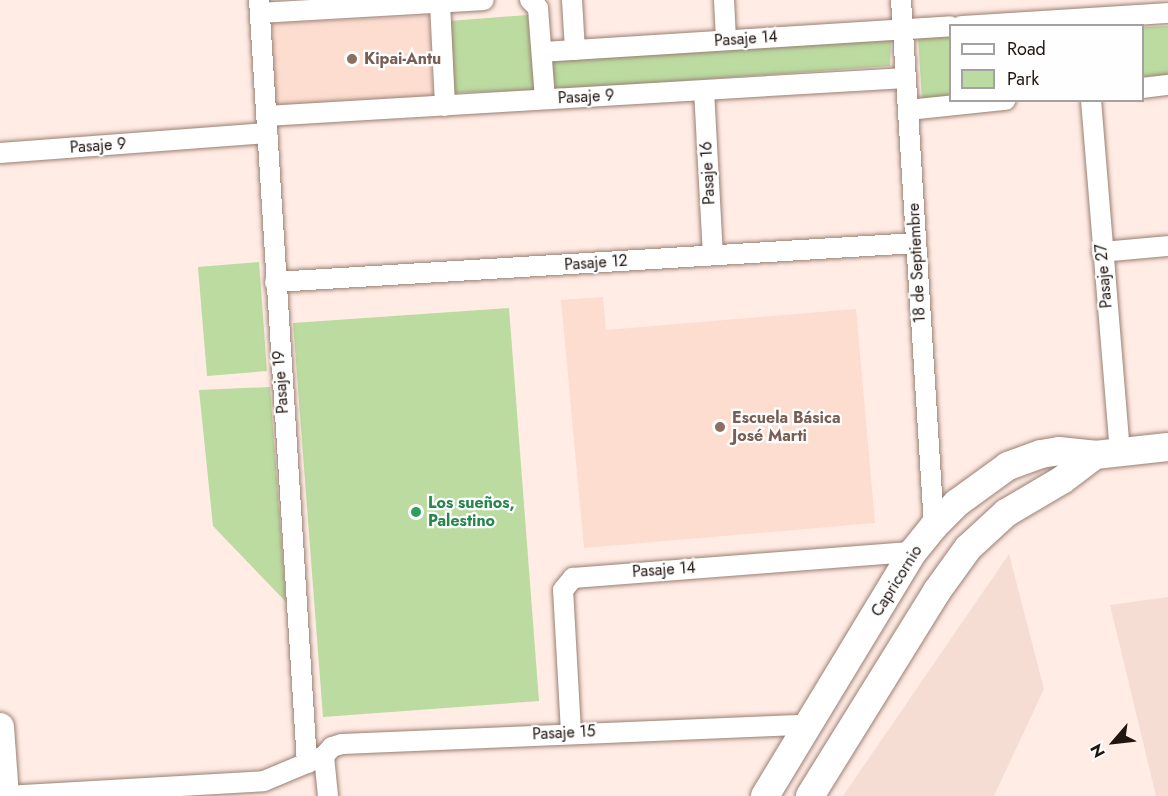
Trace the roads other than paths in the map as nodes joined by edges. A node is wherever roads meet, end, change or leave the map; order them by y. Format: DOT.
graph roads {
  1 [pos="484,0"];
  2 [pos="572,0"];
  3 [pos="724,0"];
  4 [pos="901,0"];
  5 [pos="532,1"];
  6 [pos="412,2"];
  7 [pos="440,3"];
  8 [pos="260,7"];
  9 [pos="1168,13"];
  10 [pos="1086,14"];
  11 [pos="983,24"];
  12 [pos="949,26"];
  13 [pos="902,29"];
  14 [pos="726,40"];
  15 [pos="575,50"];
  16 [pos="542,52"];
  17 [pos="906,78"];
  18 [pos="1168,85"];
  19 [pos="1144,88"];
  20 [pos="704,90"];
  21 [pos="545,99"];
  22 [pos="986,102"];
  23 [pos="1091,102"];
  24 [pos="445,105"];
  25 [pos="908,110"];
  26 [pos="266,125"];
  27 [pos="0,153"];
  28 [pos="916,243"];
  29 [pos="1168,246"];
  30 [pos="1102,252"];
  31 [pos="713,255"];
  32 [pos="275,282"];
  33 [pos="1168,447"];
  34 [pos="1108,453"];
  35 [pos="933,526"];
  36 [pos="913,552"];
  37 [pos="937,591"];
  38 [pos="810,724"];
  39 [pos="0,727"];
  40 [pos="571,732"];
  41 [pos="316,760"];
  42 [pos="185,791"];
  43 [pos="6,796"];
  44 [pos="328,796"];
  45 [pos="765,796"];
  46 [pos="810,796"];
  1 -- 7 [label="street"];
  2 -- 15 [label="street"];
  3 -- 14 [label="street"];
  4 -- 13 [label="street, 18 de Septiembre"];
  5 -- 16 [label="street"];
  6 -- 7 [label="street"];
  6 -- 8 [label="street"];
  7 -- 24 [label="street"];
  8 -- 26 [label="street, Pasaje 19"];
  9 -- 10 [label="street"];
  10 -- 11 [label="street"];
  12 -- 13 [label="street, Pasaje 14"];
  13 -- 14 [label="street, Pasaje 14"];
  13 -- 17 [label="street, 18 de Septiembre"];
  14 -- 15 [label="street, Pasaje 14"];
  15 -- 16 [label="street, Pasaje 14"];
  16 -- 21 [label="street"];
  17 -- 20 [label="street, Pasaje 9"];
  17 -- 25 [label="street, 18 de Septiembre"];
  18 -- 19 [label="street"];
  20 -- 21 [label="street, Pasaje 9"];
  20 -- 31 [label="street, Pasaje 16"];
  21 -- 24 [label="street, Pasaje 9"];
  22 -- 25 [label="street"];
  23 -- 30 [label="street, Pasaje 27"];
  24 -- 26 [label="street, Pasaje 9"];
  25 -- 28 [label="street, 18 de Septiembre"];
  26 -- 27 [label="street, Pasaje 9"];
  26 -- 32 [label="street, Pasaje 19"];
  28 -- 31 [label="street, Pasaje 12"];
  28 -- 35 [label="street, 18 de Septiembre"];
  29 -- 30 [label="street"];
  30 -- 34 [label="street, Pasaje 27"];
  31 -- 32 [label="street, Pasaje 12"];
  32 -- 41 [label="street, Pasaje 19"];
  33 -- 34 [label="street, Capricornio"];
  34 -- 35 [label="street, Capricornio"];
  34 -- 37 [label="street"];
  35 -- 36 [label="street, Capricornio"];
  35 -- 37 [label="street"];
  36 -- 38 [label="street, Capricornio"];
  36 -- 40 [label="street, Pasaje 14"];
  37 -- 46 [label="street"];
  38 -- 40 [label="street, Pasaje 15"];
  38 -- 45 [label="street, Capricornio"];
  39 -- 43 [label="street"];
  40 -- 41 [label="street, Pasaje 15"];
  41 -- 42 [label="street, Pasaje 15"];
  41 -- 44 [label="street, Pasaje 19"];
  42 -- 43 [label="street, Pasaje 15"];
}
